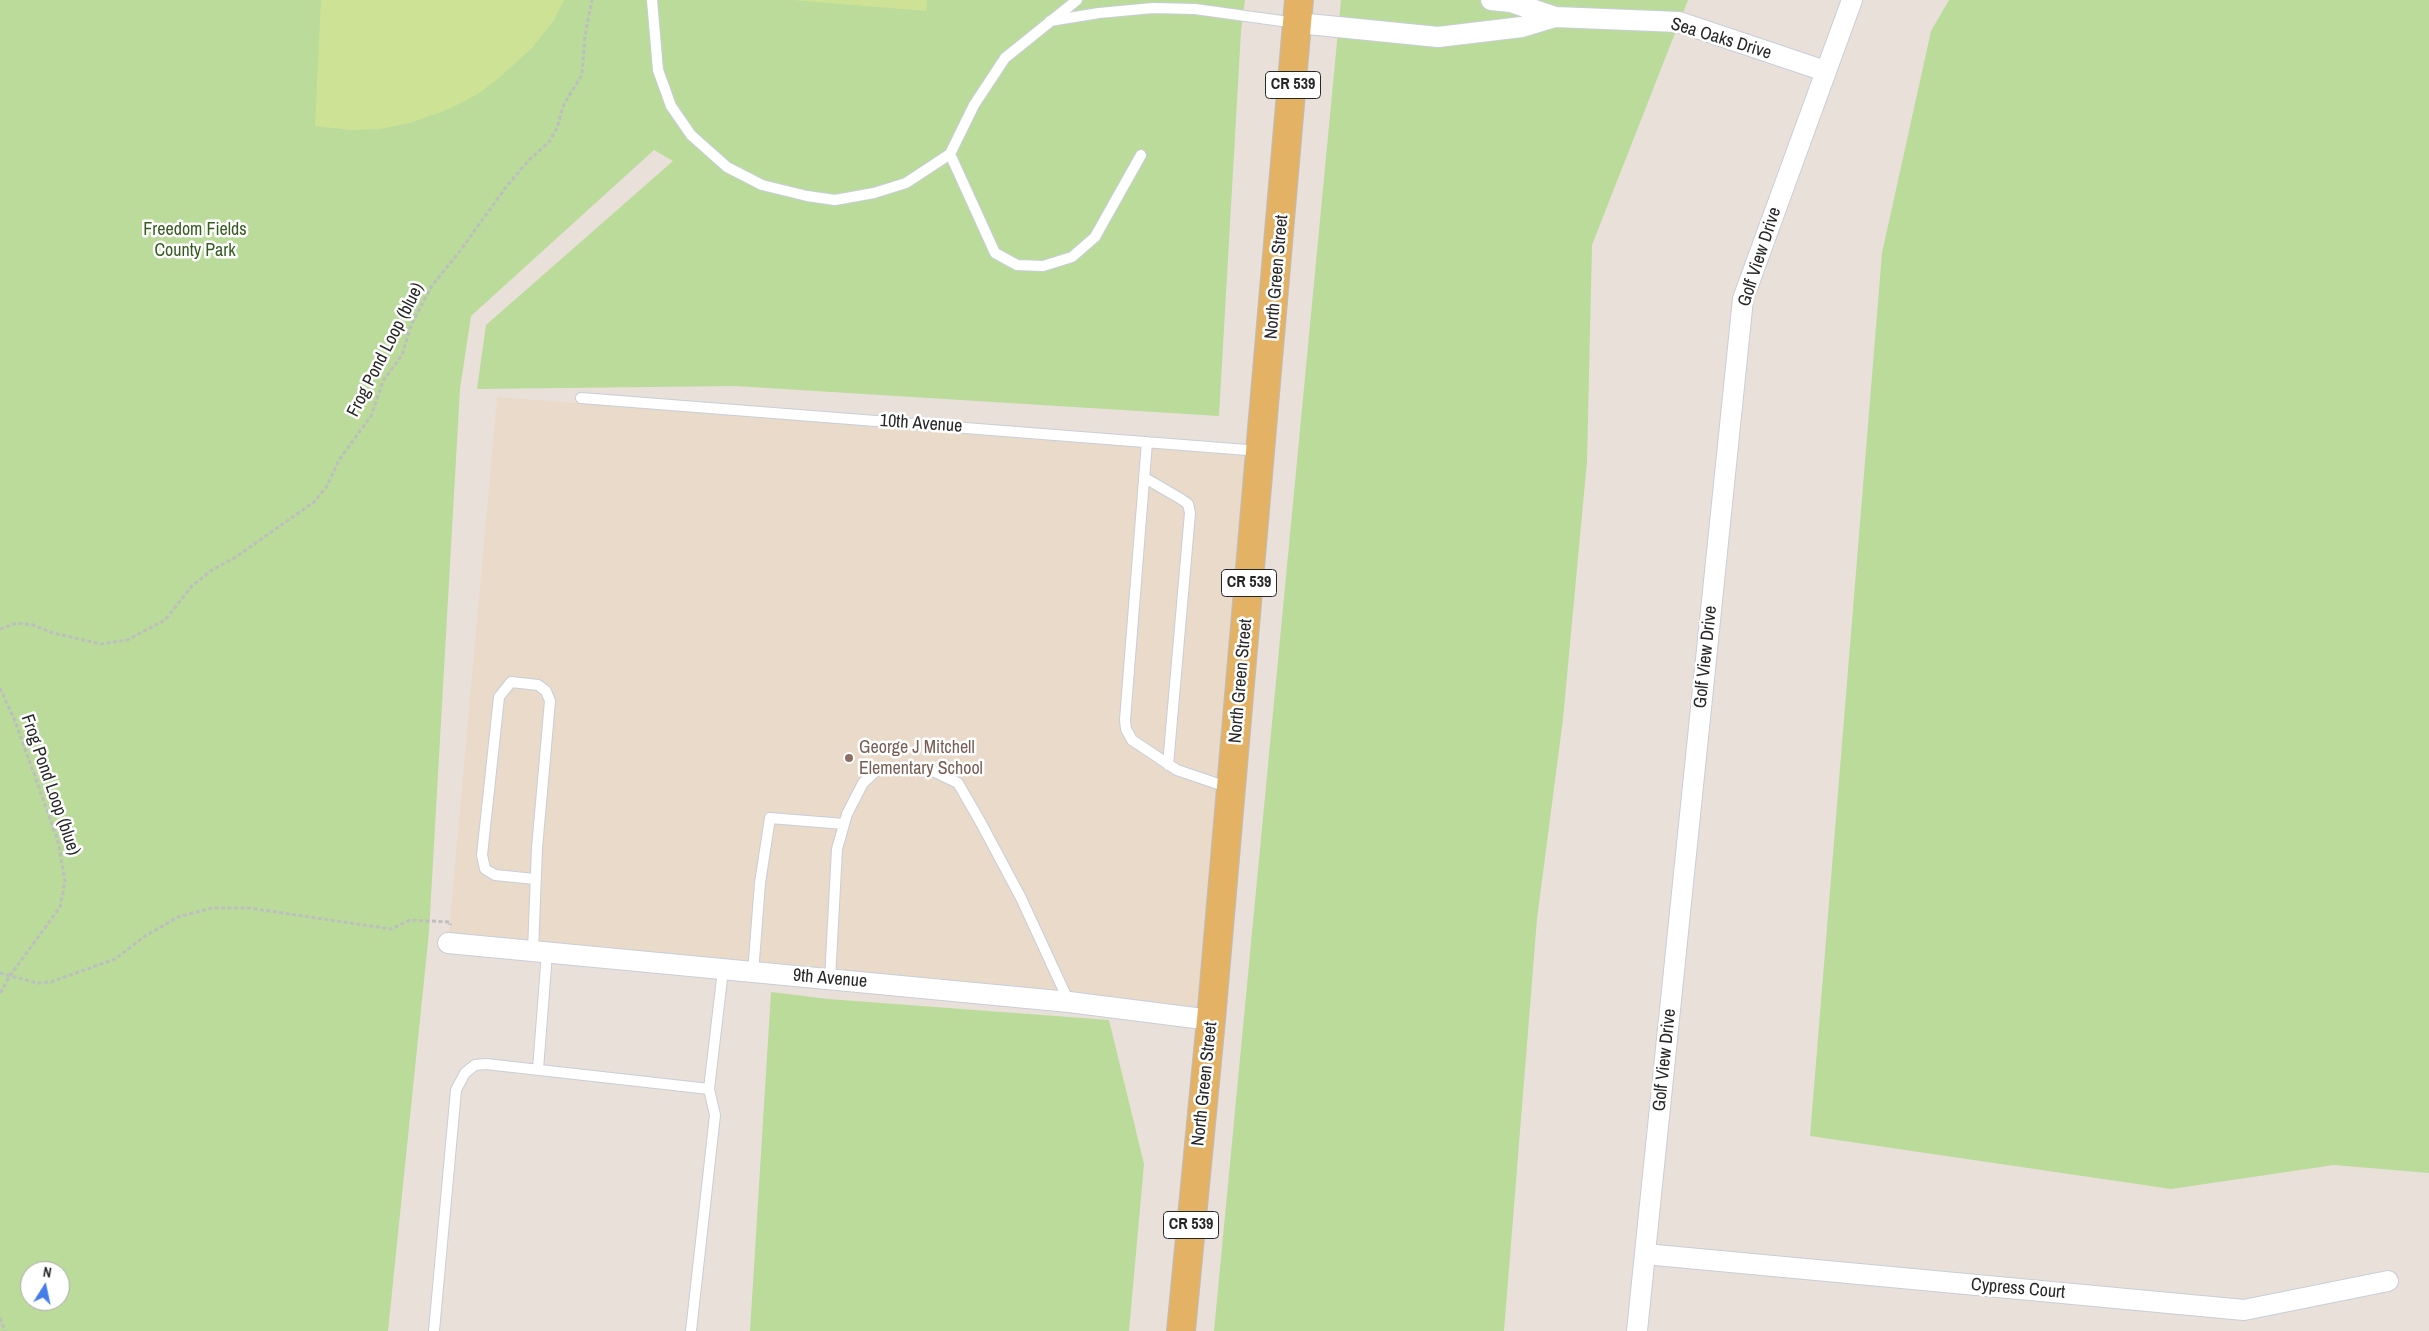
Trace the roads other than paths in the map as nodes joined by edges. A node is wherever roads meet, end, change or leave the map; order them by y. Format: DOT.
graph roads {
  1 [pos="652,0"];
  2 [pos="1077,0"];
  3 [pos="1491,0"];
  4 [pos="1852,0"];
  5 [pos="1299,12"];
  6 [pos="1555,17"];
  7 [pos="1049,21"];
  8 [pos="1825,71"];
  9 [pos="950,154"];
  10 [pos="1141,155"];
  11 [pos="581,398"];
  12 [pos="1147,442"];
  13 [pos="1260,451"];
  14 [pos="1145,478"];
  15 [pos="1168,764"];
  16 [pos="1231,788"];
  17 [pos="844,824"];
  18 [pos="535,879"];
  19 [pos="448,943"];
  20 [pos="540,952"];
  21 [pos="723,970"];
  22 [pos="753,973"];
  23 [pos="830,979"];
  24 [pos="1069,1002"];
  25 [pos="1211,1020"];
  26 [pos="538,1070"];
  27 [pos="709,1090"];
  28 [pos="1645,1254"];
  29 [pos="2388,1281"];
  30 [pos="434,1331"];
  31 [pos="691,1331"];
  32 [pos="1181,1331"];
  33 [pos="1637,1331"];
  1 -- 9 [label="lane"];
  2 -- 7 [label="lane"];
  3 -- 6 [label="street, Sea Oaks Drive"];
  4 -- 8 [label="street, Golf View Drive"];
  5 -- 6 [label="street, Sea Oaks Drive"];
  5 -- 7 [label="lane"];
  5 -- 13 [label="main road, North Green Street / CR 539"];
  6 -- 8 [label="street, Sea Oaks Drive"];
  7 -- 9 [label="lane"];
  8 -- 28 [label="street, Golf View Drive"];
  9 -- 10 [label="lane"];
  11 -- 12 [label="lane, 10th Avenue"];
  12 -- 13 [label="lane, 10th Avenue"];
  12 -- 14 [label="lane"];
  13 -- 16 [label="main road, North Green Street / CR 539"];
  14 -- 15 [label="lane"];
  14 -- 15 [label="lane"];
  15 -- 16 [label="lane"];
  16 -- 25 [label="main road, North Green Street / CR 539"];
  17 -- 22 [label="lane"];
  17 -- 23 [label="lane"];
  17 -- 24 [label="lane"];
  18 -- 18 [label="lane"];
  18 -- 20 [label="lane"];
  19 -- 20 [label="street, 9th Avenue"];
  20 -- 21 [label="street, 9th Avenue"];
  20 -- 26 [label="lane"];
  21 -- 22 [label="street, 9th Avenue"];
  21 -- 27 [label="lane"];
  22 -- 23 [label="street, 9th Avenue"];
  23 -- 24 [label="street, 9th Avenue"];
  24 -- 25 [label="street, 9th Avenue"];
  25 -- 32 [label="main road, North Green Street / CR 539"];
  26 -- 27 [label="lane"];
  26 -- 30 [label="lane"];
  27 -- 31 [label="lane"];
  28 -- 29 [label="street, Cypress Court"];
  28 -- 33 [label="street, Golf View Drive"];
}
